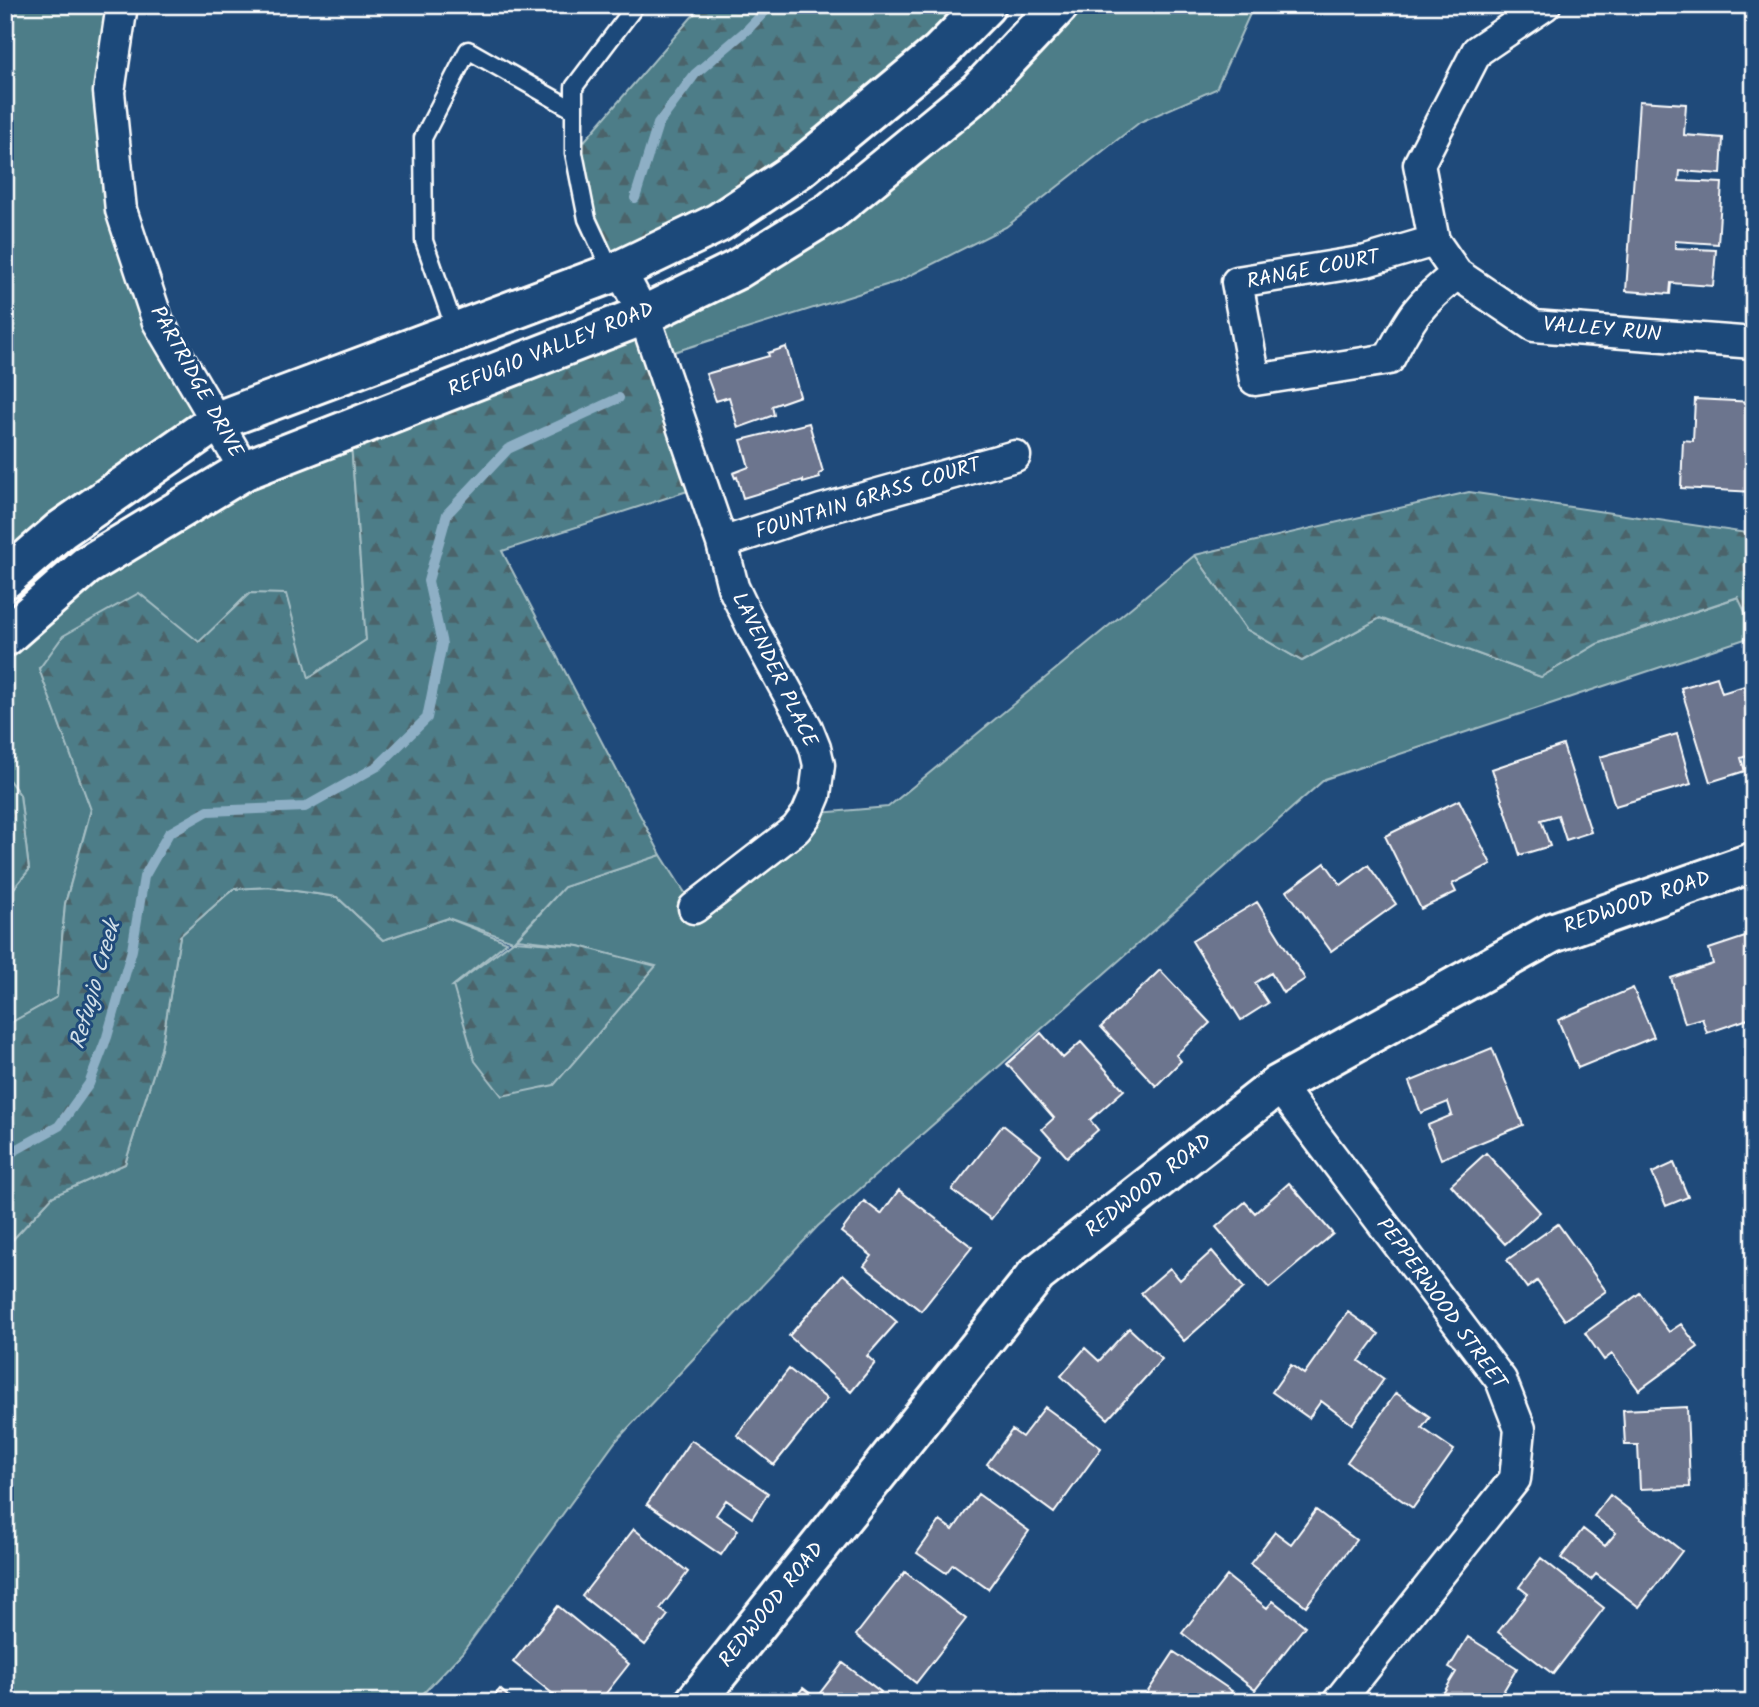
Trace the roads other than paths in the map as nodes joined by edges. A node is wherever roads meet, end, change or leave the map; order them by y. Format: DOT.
graph roads {
  1 [pos="122,5"];
  2 [pos="636,5"];
  3 [pos="986,5"];
  4 [pos="1059,5"];
  5 [pos="1545,5"];
  6 [pos="574,110"];
  7 [pos="1434,241"];
  8 [pos="616,272"];
  9 [pos="1457,274"];
  10 [pos="643,316"];
  11 [pos="456,332"];
  12 [pos="1754,343"];
  13 [pos="217,421"];
  14 [pos="1014,456"];
  15 [pos="245,470"];
  16 [pos="722,543"];
  17 [pos="5,579"];
  18 [pos="5,637"];
  19 [pos="1754,862"];
  20 [pos="694,908"];
  21 [pos="1278,1085"];
  22 [pos="695,1702"];
  23 [pos="1338,1702"];
  1 -- 13 [label="street, PARTRIDGE DRIVE"];
  2 -- 6 [label="lane"];
  3 -- 8 [label="street"];
  4 -- 10 [label="street, REFUGIO VALLEY ROAD"];
  5 -- 7 [label="street, VALLEY RUN"];
  6 -- 8 [label="lane"];
  6 -- 11 [label="lane"];
  7 -- 9 [label="street, VALLEY RUN"];
  7 -- 9 [label="street, RANGE COURT"];
  8 -- 10 [label="street, LAVENDER PLACE"];
  8 -- 11 [label="street"];
  9 -- 12 [label="street, VALLEY RUN"];
  10 -- 15 [label="street, REFUGIO VALLEY ROAD"];
  10 -- 16 [label="street, LAVENDER PLACE"];
  11 -- 13 [label="street"];
  13 -- 15 [label="street, PARTRIDGE DRIVE"];
  13 -- 17 [label="street"];
  14 -- 16 [label="street, FOUNTAIN GRASS COURT"];
  15 -- 18 [label="street, REFUGIO VALLEY ROAD"];
  16 -- 20 [label="street, LAVENDER PLACE"];
  19 -- 21 [label="street, REDWOOD ROAD"];
  21 -- 22 [label="street, REDWOOD ROAD"];
  21 -- 23 [label="street, PEPPERWOOD STREET"];
}
